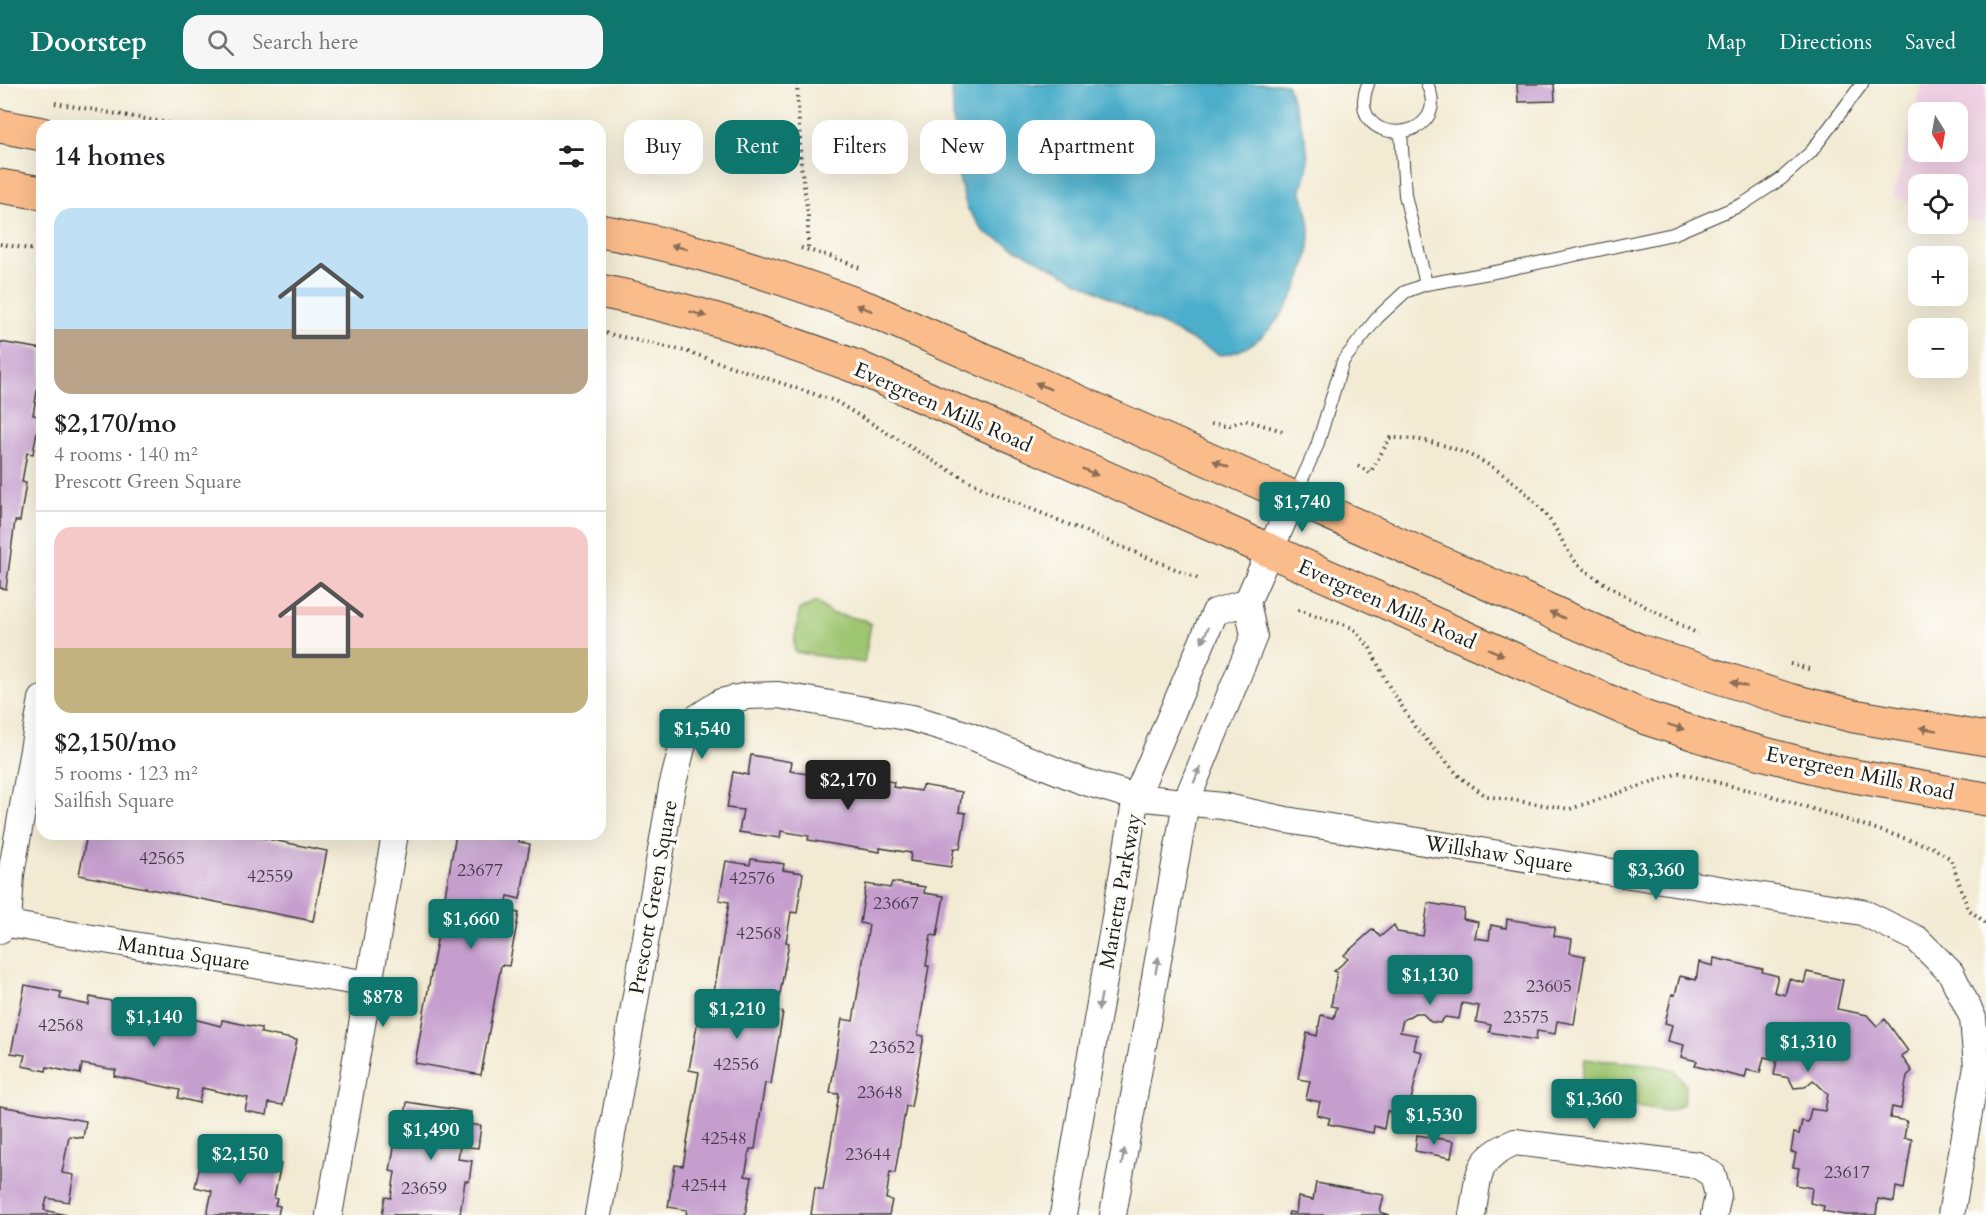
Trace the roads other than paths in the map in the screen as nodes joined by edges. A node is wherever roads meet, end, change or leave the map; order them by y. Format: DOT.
graph roads {
  1 [pos="1368,84"];
  2 [pos="1427,84"];
  3 [pos="1862,84"];
  4 [pos="0,126"];
  5 [pos="36,133"];
  6 [pos="1401,133"];
  7 [pos="0,186"];
  8 [pos="36,192"];
  9 [pos="606,232"];
  10 [pos="1426,284"];
  11 [pos="606,292"];
  12 [pos="1294,497"];
  13 [pos="1270,552"];
  14 [pos="1247,602"];
  15 [pos="36,733"];
  16 [pos="1986,739"];
  17 [pos="1137,796"];
  18 [pos="1986,799"];
  19 [pos="1186,802"];
  20 [pos="394,840"];
  21 [pos="4,927"];
  22 [pos="369,984"];
  23 [pos="329,1215"];
  24 [pos="598,1215"];
  25 [pos="1063,1215"];
  26 [pos="1113,1215"];
  27 [pos="1472,1215"];
  28 [pos="1714,1215"];
  29 [pos="1951,1215"];
  1 -- 6 [label="lane"];
  2 -- 6 [label="lane"];
  3 -- 10 [label="lane"];
  4 -- 5 [label="main road"];
  6 -- 10 [label="lane"];
  7 -- 8 [label="main road"];
  12 -- 9 [label="main road, one-way"];
  10 -- 12 [label="lane"];
  11 -- 13 [label="main road, Evergreen Mills Road, one-way"];
  12 -- 13 [label="street"];
  16 -- 12 [label="main road, one-way"];
  13 -- 14 [label="street"];
  13 -- 18 [label="main road, Evergreen Mills Road, one-way"];
  14 -- 17 [label="street, Marietta Parkway, one-way"];
  19 -- 14 [label="street, one-way"];
  15 -- 21 [label="street"];
  17 -- 19 [label="street, Willshaw Square"];
  17 -- 24 [label="street, Prescott Green Square"];
  17 -- 25 [label="street, Marietta Parkway, one-way"];
  26 -- 19 [label="street, one-way"];
  19 -- 29 [label="street, Willshaw Square"];
  20 -- 22 [label="street"];
  21 -- 22 [label="street, Mantua Square"];
  22 -- 23 [label="street"];
  27 -- 28 [label="street"];
}
